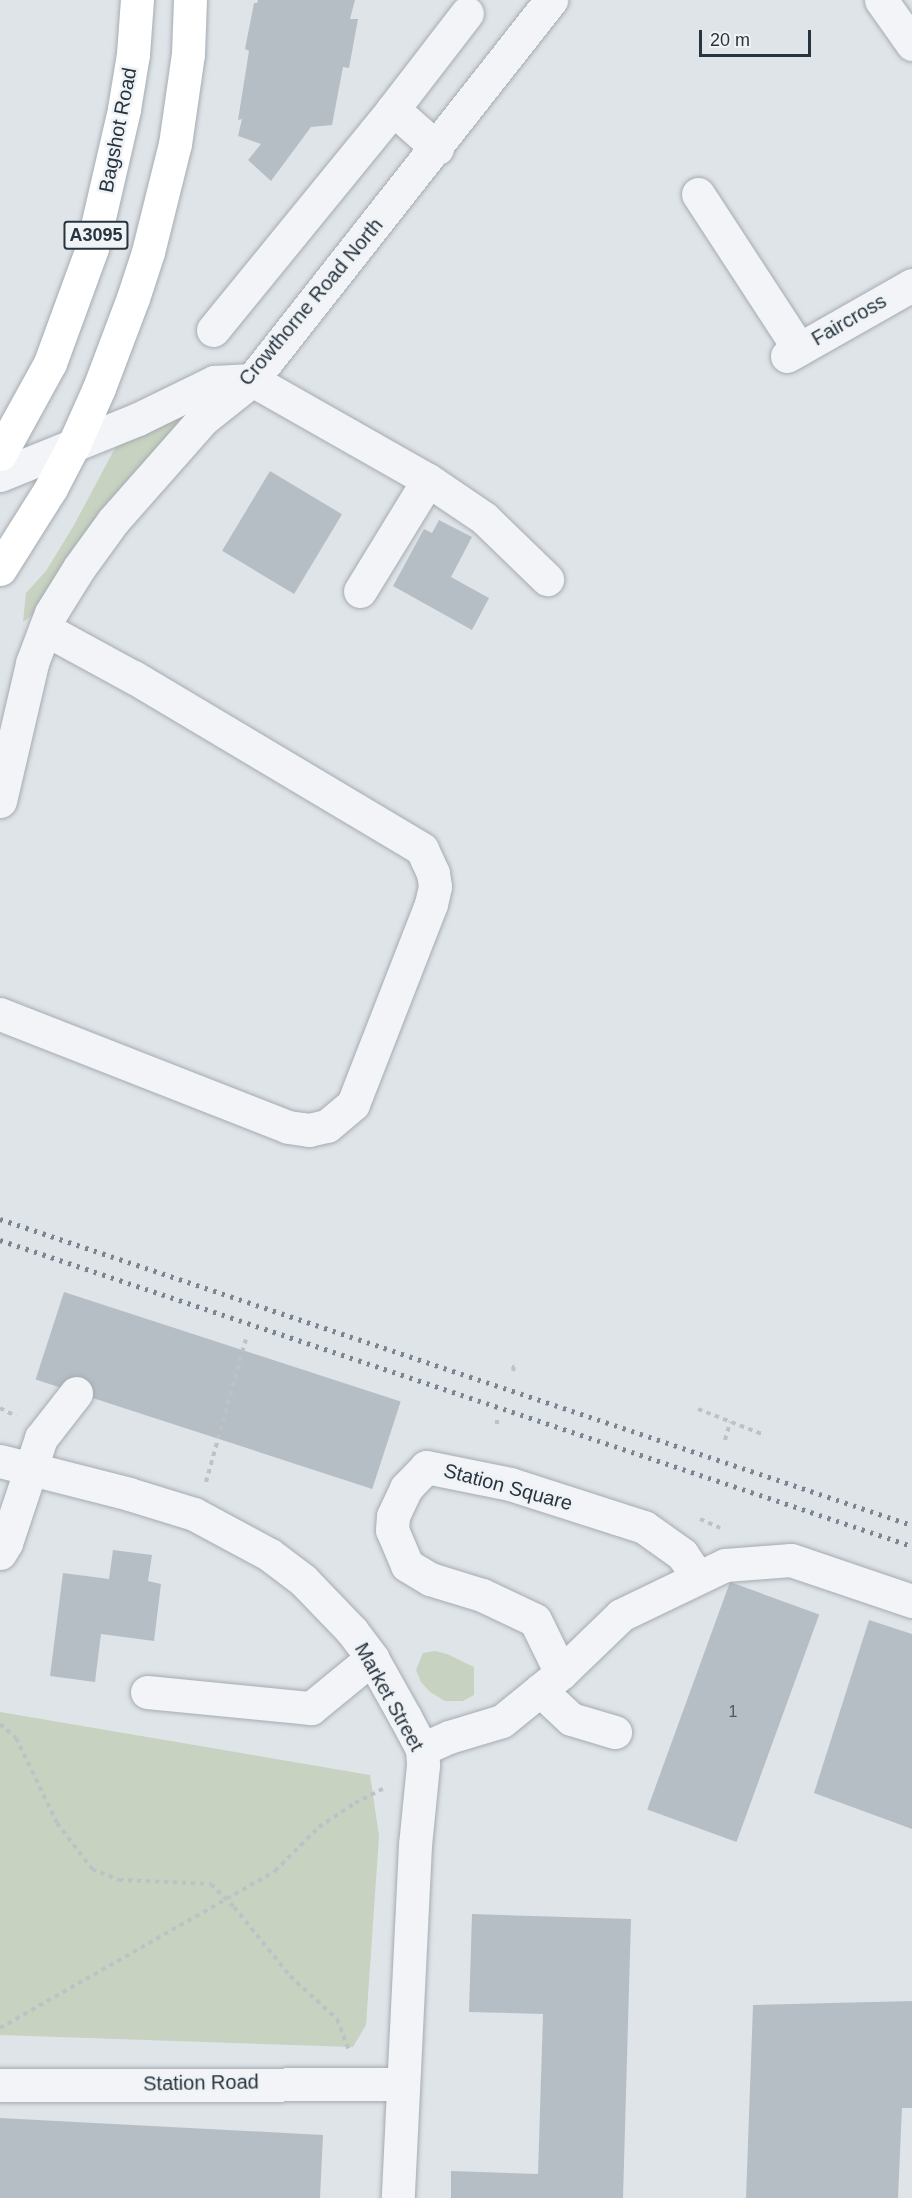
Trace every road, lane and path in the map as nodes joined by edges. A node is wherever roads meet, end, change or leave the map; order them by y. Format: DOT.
graph roads {
  1 [pos="137,0"];
  2 [pos="190,0"];
  3 [pos="551,0"];
  4 [pos="881,0"];
  5 [pos="467,13"];
  6 [pos="912,44"];
  7 [pos="393,108"];
  8 [pos="437,148"];
  9 [pos="698,194"];
  10 [pos="912,285"];
  11 [pos="213,330"];
  12 [pos="252,380"];
  13 [pos="74,444"];
  14 [pos="0,454"];
  15 [pos="0,475"];
  16 [pos="428,480"];
  17 [pos="0,569"];
  18 [pos="547,579"];
  19 [pos="360,591"];
  20 [pos="45,629"];
  21 [pos="0,801"];
  22 [pos="0,1014"];
  23 [pos="246,1339"];
  24 [pos="76,1393"];
  25 [pos="699,1409"];
  26 [pos="730,1422"];
  27 [pos="762,1434"];
  28 [pos="725,1440"];
  29 [pos="15,1465"];
  30 [pos="206,1482"];
  31 [pos="694,1517"];
  32 [pos="729,1532"];
  33 [pos="0,1553"];
  34 [pos="698,1576"];
  35 [pos="912,1601"];
  36 [pos="372,1658"];
  37 [pos="551,1681"];
  38 [pos="147,1692"];
  39 [pos="0,1724"];
  40 [pos="615,1732"];
  41 [pos="422,1749"];
  42 [pos="390,1786"];
  43 [pos="224,1898"];
  44 [pos="0,2028"];
  45 [pos="352,2058"];
  46 [pos="402,2084"];
  47 [pos="0,2085"];
  48 [pos="398,2198"];
  1 -- 14 [label="main road, Bagshot Road / A3095"];
  2 -- 13 [label="main road, A3095"];
  3 -- 8 [label="street, Crowthorne Road North"];
  4 -- 6 [label="street"];
  5 -- 7 [label="street"];
  7 -- 8 [label="street"];
  7 -- 11 [label="street"];
  8 -- 12 [label="street, Crowthorne Road North"];
  9 -- 10 [label="street, Faircross"];
  12 -- 13 [label="street"];
  12 -- 16 [label="street"];
  12 -- 20 [label="street, Crowthorne Road North"];
  13 -- 15 [label="street"];
  13 -- 17 [label="main road, A3095"];
  16 -- 18 [label="street"];
  16 -- 19 [label="street"];
  20 -- 21 [label="street, Crowthorne Road North"];
  20 -- 22 [label="street"];
  23 -- 30 [label="path"];
  24 -- 29 [label="street"];
  25 -- 26 [label="path"];
  26 -- 27 [label="path"];
  26 -- 28 [label="path"];
  29 -- 33 [label="street"];
  29 -- 36 [label="street, Market Street"];
  31 -- 32 [label="path"];
  34 -- 35 [label="street"];
  34 -- 37 [label="street"];
  34 -- 37 [label="street, Station Square"];
  36 -- 38 [label="street"];
  36 -- 41 [label="street, Market Street"];
  37 -- 40 [label="street"];
  37 -- 41 [label="street"];
  39 -- 43 [label="path"];
  41 -- 46 [label="street, Market Street"];
  42 -- 43 [label="path"];
  43 -- 44 [label="path"];
  43 -- 45 [label="path"];
  46 -- 47 [label="street, Station Road"];
  46 -- 48 [label="street, Market Street"];
}
